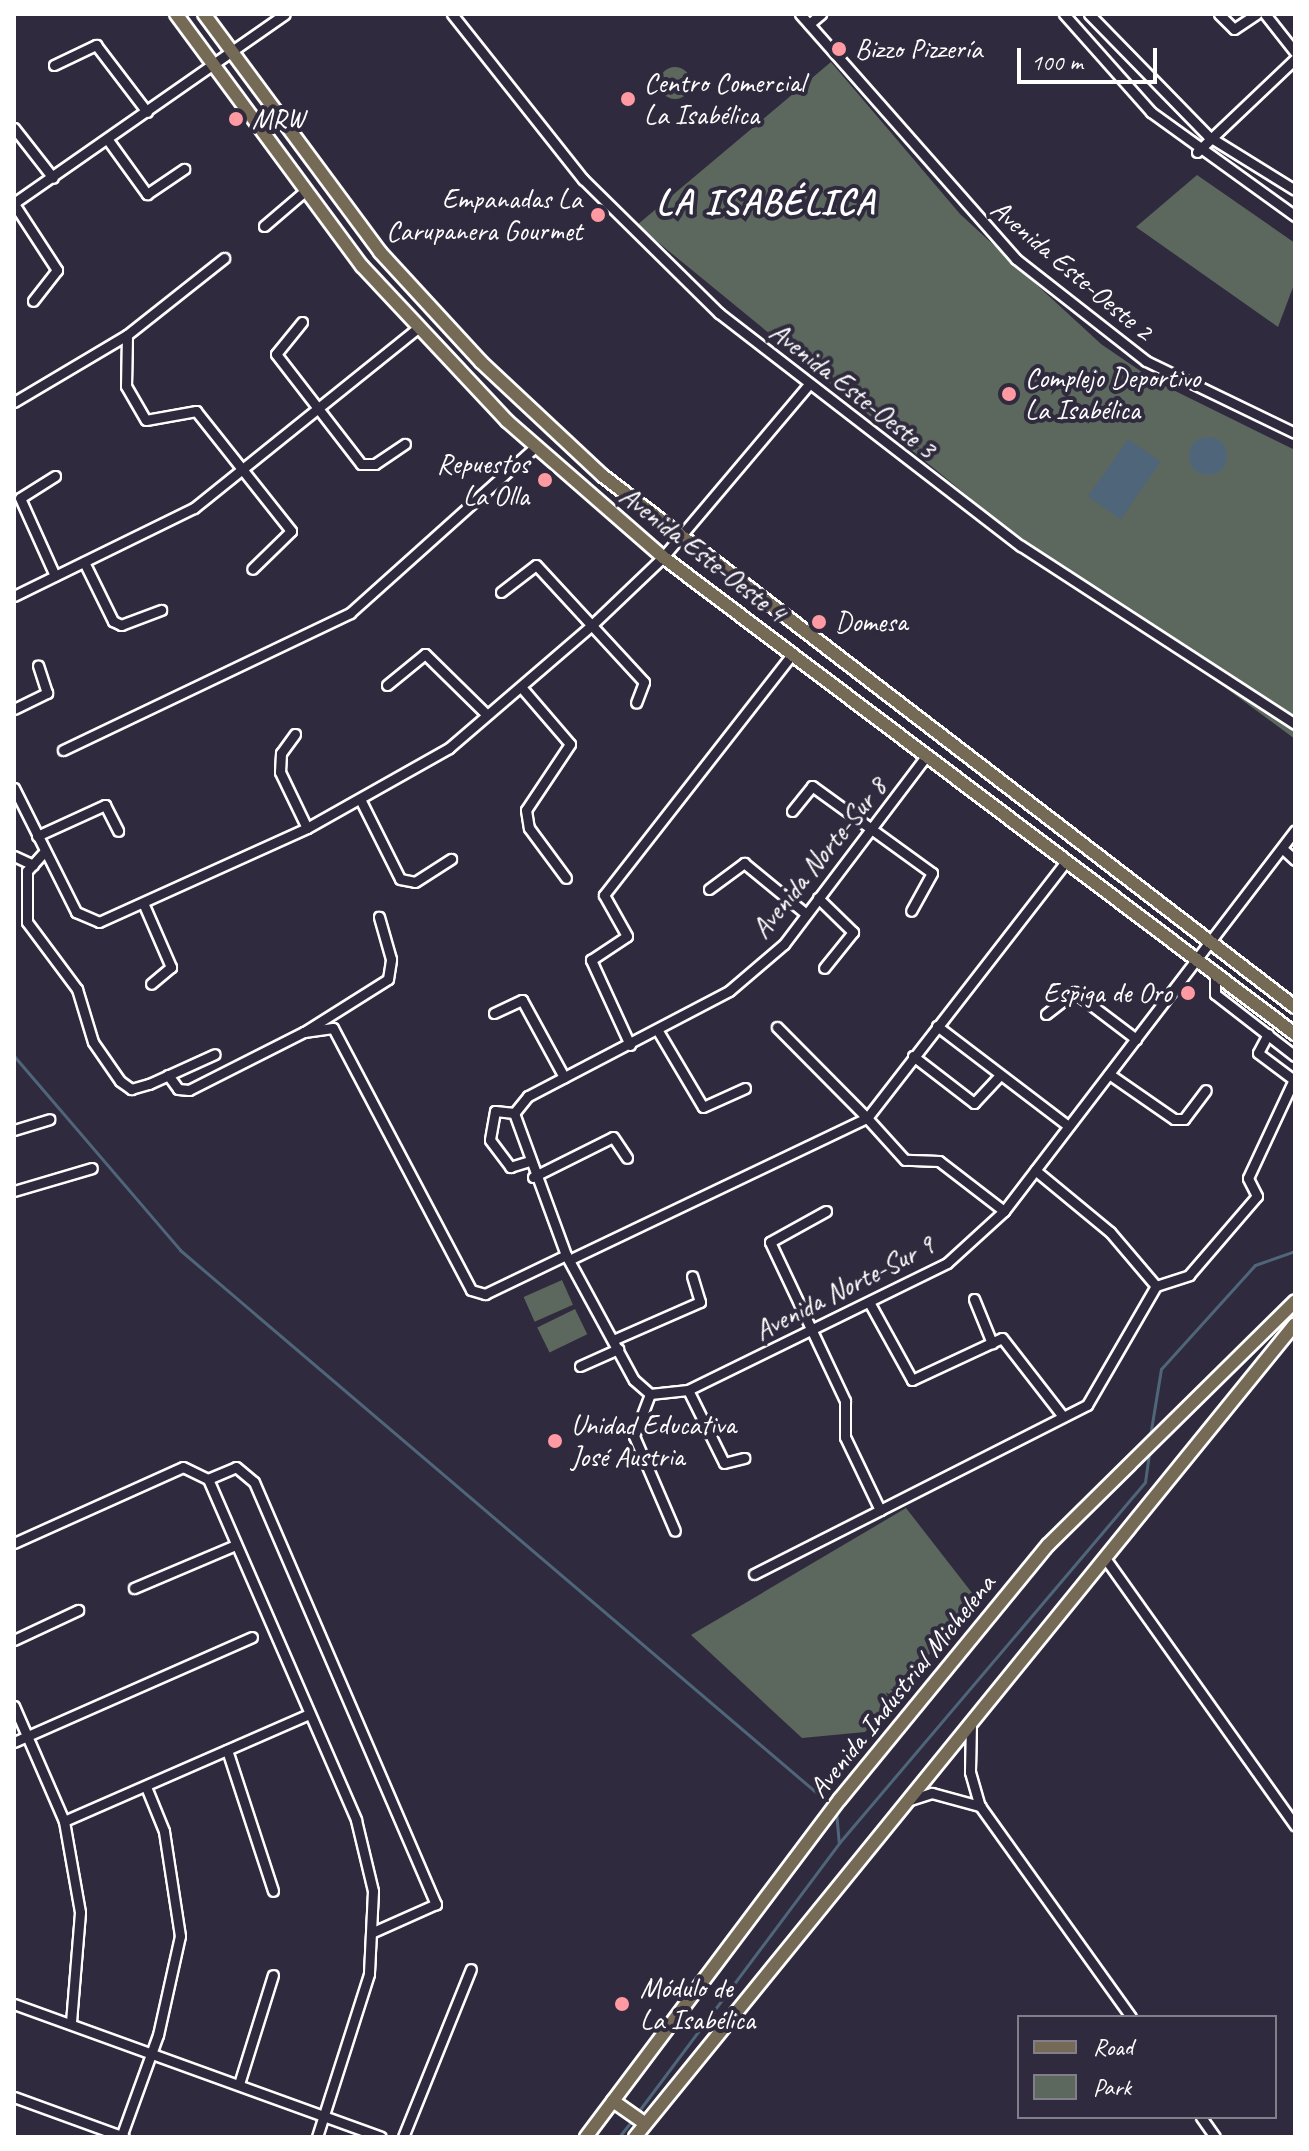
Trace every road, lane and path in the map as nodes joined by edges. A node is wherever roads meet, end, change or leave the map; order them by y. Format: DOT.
graph roads {
  1 [pos="176,14"];
  2 [pos="204,14"];
  3 [pos="285,14"];
  4 [pos="452,14"];
  5 [pos="800,14"];
  6 [pos="821,14"];
  7 [pos="1064,14"];
  8 [pos="1089,14"];
  9 [pos="1219,14"];
  10 [pos="1256,14"];
  11 [pos="1265,14"];
  12 [pos="809,24"];
  13 [pos="1295,52"];
  14 [pos="232,53"];
  15 [pos="1295,59"];
  16 [pos="54,65"];
  17 [pos="213,66"];
  18 [pos="147,112"];
  19 [pos="14,128"];
  20 [pos="1208,136"];
  21 [pos="108,140"];
  22 [pos="1197,152"];
  23 [pos="184,169"];
  24 [pos="53,178"];
  25 [pos="1295,190"];
  26 [pos="305,191"];
  27 [pos="14,204"];
  28 [pos="1295,216"];
  29 [pos="264,226"];
  30 [pos="224,258"];
  31 [pos="33,301"];
  32 [pos="302,322"];
  33 [pos="418,328"];
  34 [pos="127,335"];
  35 [pos="809,384"];
  36 [pos="14,402"];
  37 [pos="319,411"];
  38 [pos="1295,433"];
  39 [pos="405,444"];
  40 [pos="536,446"];
  41 [pos="243,470"];
  42 [pos="55,476"];
  43 [pos="682,536"];
  44 [pos="663,557"];
  45 [pos="84,562"];
  46 [pos="252,569"];
  47 [pos="55,576"];
  48 [pos="501,592"];
  49 [pos="14,596"];
  50 [pos="161,610"];
  51 [pos="593,624"];
  52 [pos="792,654"];
  53 [pos="38,665"];
  54 [pos="387,685"];
  55 [pos="521,687"];
  56 [pos="636,703"];
  57 [pos="14,709"];
  58 [pos="486,714"];
  59 [pos="1295,724"];
  60 [pos="295,734"];
  61 [pos="63,750"];
  62 [pos="927,755"];
  63 [pos="15,790"];
  64 [pos="360,799"];
  65 [pos="792,811"];
  66 [pos="307,828"];
  67 [pos="877,828"];
  68 [pos="1295,830"];
  69 [pos="118,831"];
  70 [pos="37,836"];
  71 [pos="1284,850"];
  72 [pos="45,851"];
  73 [pos="14,856"];
  74 [pos="451,859"];
  75 [pos="1295,860"];
  76 [pos="1065,863"];
  77 [pos="33,865"];
  78 [pos="566,878"];
  79 [pos="709,889"];
  80 [pos="818,898"];
  81 [pos="144,905"];
  82 [pos="911,911"];
  83 [pos="806,914"];
  84 [pos="379,917"];
  85 [pos="1209,942"];
  86 [pos="1196,960"];
  87 [pos="824,968"];
  88 [pos="1215,974"];
  89 [pos="151,984"];
  90 [pos="1295,1007"];
  91 [pos="494,1013"];
  92 [pos="1046,1014"];
  93 [pos="937,1026"];
  94 [pos="777,1027"];
  95 [pos="658,1031"];
  96 [pos="304,1032"];
  97 [pos="1268,1034"];
  98 [pos="1295,1034"];
  99 [pos="1136,1039"];
  100 [pos="630,1045"];
  101 [pos="215,1054"];
  102 [pos="913,1056"];
  103 [pos="1295,1056"];
  104 [pos="1109,1074"];
  105 [pos="168,1075"];
  106 [pos="1000,1075"];
  107 [pos="564,1077"];
  108 [pos="1294,1078"];
  109 [pos="745,1088"];
  110 [pos="1206,1090"];
  111 [pos="514,1113"];
  112 [pos="867,1118"];
  113 [pos="49,1119"];
  114 [pos="1067,1125"];
  115 [pos="14,1130"];
  116 [pos="627,1158"];
  117 [pos="526,1162"];
  118 [pos="92,1168"];
  119 [pos="1035,1170"];
  120 [pos="533,1177"];
  121 [pos="14,1191"];
  122 [pos="826,1211"];
  123 [pos="1004,1211"];
  124 [pos="569,1256"];
  125 [pos="692,1276"];
  126 [pos="1156,1286"];
  127 [pos="974,1299"];
  128 [pos="1295,1301"];
  129 [pos="869,1302"];
  130 [pos="1295,1324"];
  131 [pos="811,1331"];
  132 [pos="992,1343"];
  133 [pos="616,1344"];
  134 [pos="580,1366"];
  135 [pos="688,1390"];
  136 [pos="650,1394"];
  137 [pos="1061,1414"];
  138 [pos="744,1458"];
  139 [pos="208,1479"];
  140 [pos="880,1510"];
  141 [pos="675,1531"];
  142 [pos="14,1543"];
  143 [pos="233,1546"];
  144 [pos="1105,1558"];
  145 [pos="754,1574"];
  146 [pos="134,1588"];
  147 [pos="78,1610"];
  148 [pos="252,1637"];
  149 [pos="14,1640"];
  150 [pos="14,1706"];
  151 [pos="309,1714"];
  152 [pos="971,1721"];
  153 [pos="29,1736"];
  154 [pos="14,1742"];
  155 [pos="227,1750"];
  156 [pos="146,1787"];
  157 [pos="908,1800"];
  158 [pos="980,1806"];
  159 [pos="64,1821"];
  160 [pos="1295,1825"];
  161 [pos="273,1891"];
  162 [pos="371,1933"];
  163 [pos="471,1969"];
  164 [pos="273,1975"];
  165 [pos="14,2004"];
  166 [pos="1130,2015"];
  167 [pos="71,2022"];
  168 [pos="152,2053"];
  169 [pos="239,2084"];
  170 [pos="14,2097"];
  171 [pos="617,2104"];
  172 [pos="326,2116"];
  173 [pos="1202,2119"];
  174 [pos="642,2122"];
  175 [pos="122,2136"];
  176 [pos="317,2137"];
  177 [pos="381,2137"];
  178 [pos="403,2137"];
  179 [pos="586,2137"];
  180 [pos="635,2137"];
  181 [pos="1215,2137"];
  1 -- 17 [label="main road, Avenida Este-Oeste 4"];
  2 -- 14 [label="main road"];
  3 -- 14 [label="street"];
  4 -- 35 [label="street, Avenida Este-Oeste 3"];
  5 -- 12 [label="street, Avenida Este-Oeste 2"];
  6 -- 12 [label="street"];
  7 -- 22 [label="street"];
  8 -- 20 [label="street"];
  9 -- 10 [label="street"];
  11 -- 13 [label="street"];
  12 -- 38 [label="street, Avenida Este-Oeste 2"];
  14 -- 17 [label="street"];
  14 -- 43 [label="main road"];
  15 -- 20 [label="street"];
  16 -- 18 [label="street"];
  17 -- 18 [label="street"];
  17 -- 26 [label="main road, Avenida Este-Oeste 4"];
  18 -- 21 [label="street"];
  19 -- 24 [label="street"];
  20 -- 22 [label="street"];
  20 -- 25 [label="street"];
  21 -- 23 [label="street"];
  21 -- 24 [label="street"];
  22 -- 28 [label="street"];
  24 -- 27 [label="street"];
  26 -- 29 [label="street"];
  26 -- 33 [label="main road, Avenida Este-Oeste 4"];
  27 -- 31 [label="street"];
  30 -- 34 [label="street"];
  32 -- 37 [label="street"];
  33 -- 37 [label="street"];
  33 -- 40 [label="main road, Avenida Este-Oeste 4"];
  34 -- 36 [label="street"];
  34 -- 41 [label="street"];
  35 -- 43 [label="street"];
  35 -- 59 [label="street, Avenida Este-Oeste 3"];
  37 -- 39 [label="street"];
  37 -- 41 [label="street"];
  40 -- 44 [label="main road, Avenida Este-Oeste 4"];
  40 -- 61 [label="street"];
  41 -- 45 [label="street"];
  41 -- 46 [label="street"];
  42 -- 47 [label="street"];
  43 -- 44 [label="street"];
  43 -- 85 [label="main road"];
  44 -- 51 [label="street"];
  44 -- 52 [label="main road, Avenida Este-Oeste 4"];
  45 -- 47 [label="street"];
  45 -- 50 [label="street"];
  47 -- 49 [label="street"];
  48 -- 51 [label="street"];
  51 -- 55 [label="street"];
  51 -- 56 [label="street"];
  52 -- 62 [label="main road, Avenida Este-Oeste 4"];
  52 -- 100 [label="street"];
  53 -- 57 [label="street"];
  54 -- 58 [label="street"];
  55 -- 58 [label="street"];
  55 -- 78 [label="street"];
  58 -- 64 [label="street"];
  60 -- 66 [label="street"];
  62 -- 67 [label="street, Avenida Norte-Sur 8"];
  62 -- 76 [label="main road, Avenida Este-Oeste 4"];
  63 -- 70 [label="street"];
  64 -- 66 [label="street"];
  64 -- 74 [label="street"];
  65 -- 67 [label="street"];
  66 -- 81 [label="street"];
  67 -- 80 [label="street, Avenida Norte-Sur 8"];
  67 -- 82 [label="street"];
  68 -- 71 [label="street, Avenida Norte-Sur 9"];
  69 -- 70 [label="street"];
  70 -- 72 [label="street"];
  71 -- 75 [label="street"];
  71 -- 85 [label="street, Avenida Norte-Sur 9"];
  72 -- 77 [label="street"];
  72 -- 81 [label="street"];
  73 -- 77 [label="street"];
  76 -- 86 [label="main road, Avenida Este-Oeste 4"];
  76 -- 93 [label="street"];
  77 -- 105 [label="street"];
  79 -- 83 [label="street"];
  80 -- 83 [label="street, Avenida Norte-Sur 8"];
  80 -- 87 [label="street"];
  81 -- 89 [label="street"];
  83 -- 95 [label="street, Avenida Norte-Sur 8"];
  84 -- 96 [label="street"];
  85 -- 86 [label="street, Avenida Norte-Sur 9"];
  85 -- 90 [label="main road"];
  86 -- 88 [label="main road, Avenida Este-Oeste 4"];
  86 -- 99 [label="street, Avenida Norte-Sur 9"];
  88 -- 97 [label="street"];
  88 -- 98 [label="main road, Avenida Este-Oeste 4"];
  91 -- 107 [label="street"];
  92 -- 99 [label="street"];
  93 -- 102 [label="street"];
  93 -- 106 [label="street"];
  94 -- 112 [label="street"];
  95 -- 100 [label="street, Avenida Norte-Sur 8"];
  95 -- 109 [label="street"];
  96 -- 105 [label="street"];
  96 -- 124 [label="street"];
  97 -- 103 [label="street"];
  97 -- 108 [label="street"];
  99 -- 104 [label="street, Avenida Norte-Sur 9"];
  100 -- 107 [label="street, Avenida Norte-Sur 8"];
  101 -- 105 [label="street"];
  102 -- 106 [label="street"];
  102 -- 112 [label="street"];
  104 -- 110 [label="street"];
  104 -- 114 [label="street, Avenida Norte-Sur 9"];
  106 -- 114 [label="street"];
  107 -- 111 [label="street, Avenida Norte-Sur 8"];
  108 -- 126 [label="street"];
  111 -- 117 [label="street"];
  111 -- 117 [label="street"];
  112 -- 123 [label="street"];
  112 -- 124 [label="street"];
  113 -- 115 [label="street"];
  114 -- 119 [label="street, Avenida Norte-Sur 9"];
  116 -- 120 [label="street"];
  117 -- 120 [label="street"];
  118 -- 121 [label="street"];
  119 -- 123 [label="street, Avenida Norte-Sur 9"];
  119 -- 126 [label="street"];
  120 -- 124 [label="street"];
  122 -- 131 [label="street"];
  123 -- 129 [label="street, Avenida Norte-Sur 9"];
  124 -- 133 [label="street"];
  125 -- 133 [label="street"];
  126 -- 137 [label="street"];
  127 -- 132 [label="street"];
  128 -- 171 [label="main road, Avenida Industrial Michelena"];
  129 -- 131 [label="street, Avenida Norte-Sur 9"];
  129 -- 132 [label="street"];
  130 -- 144 [label="main road"];
  131 -- 135 [label="street, Avenida Norte-Sur 9"];
  131 -- 140 [label="street"];
  132 -- 137 [label="street"];
  133 -- 134 [label="street"];
  133 -- 136 [label="street"];
  135 -- 136 [label="street, Avenida Norte-Sur 9"];
  135 -- 138 [label="street"];
  136 -- 141 [label="street"];
  137 -- 140 [label="street"];
  139 -- 142 [label="street"];
  139 -- 143 [label="street"];
  139 -- 162 [label="street"];
  140 -- 145 [label="street"];
  143 -- 146 [label="street"];
  143 -- 151 [label="street"];
  144 -- 152 [label="main road"];
  144 -- 160 [label="street"];
  147 -- 149 [label="street"];
  148 -- 153 [label="street"];
  150 -- 153 [label="street"];
  151 -- 155 [label="street"];
  151 -- 162 [label="street"];
  152 -- 157 [label="main road"];
  152 -- 158 [label="street"];
  153 -- 154 [label="street"];
  153 -- 159 [label="street"];
  155 -- 156 [label="street"];
  155 -- 161 [label="street"];
  156 -- 159 [label="street"];
  156 -- 168 [label="street"];
  157 -- 158 [label="street"];
  157 -- 174 [label="main road"];
  158 -- 166 [label="street"];
  159 -- 167 [label="street"];
  162 -- 172 [label="street"];
  163 -- 178 [label="street"];
  164 -- 169 [label="street"];
  165 -- 167 [label="street"];
  167 -- 168 [label="street"];
  168 -- 169 [label="street"];
  168 -- 175 [label="street"];
  169 -- 172 [label="street"];
  170 -- 175 [label="street"];
  171 -- 174 [label="main road"];
  171 -- 179 [label="main road, Avenida Industrial Michelena"];
  172 -- 176 [label="street"];
  172 -- 177 [label="street"];
  173 -- 181 [label="street"];
  174 -- 180 [label="main road"];
}
